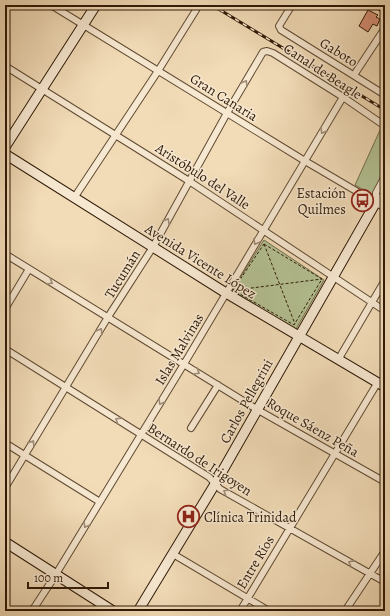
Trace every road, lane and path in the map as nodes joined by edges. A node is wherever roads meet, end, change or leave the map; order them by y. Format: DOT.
graph roads {
  1 [pos="51,5"];
  2 [pos="96,5"];
  3 [pos="292,5"];
  4 [pos="380,5"];
  5 [pos="385,8"];
  6 [pos="196,10"];
  7 [pos="84,25"];
  8 [pos="385,28"];
  9 [pos="267,51"];
  10 [pos="5,66"];
  11 [pos="158,71"];
  12 [pos="354,75"];
  13 [pos="43,89"];
  14 [pos="385,95"];
  15 [pos="343,97"];
  16 [pos="227,113"];
  17 [pos="385,126"];
  18 [pos="116,134"];
  19 [pos="5,147"];
  20 [pos="5,154"];
  21 [pos="305,161"];
  22 [pos="385,176"];
  23 [pos="190,181"];
  24 [pos="385,191"];
  25 [pos="74,198"];
  26 [pos="376,202"];
  27 [pos="385,208"];
  28 [pos="263,230"];
  29 [pos="264,244"];
  30 [pos="153,247"];
  31 [pos="5,254"];
  32 [pos="30,269"];
  33 [pos="332,277"];
  34 [pos="322,279"];
  35 [pos="385,280"];
  36 [pos="280,284"];
  37 [pos="230,292"];
  38 [pos="372,303"];
  39 [pos="5,310"];
  40 [pos="385,311"];
  41 [pos="108,317"];
  42 [pos="295,324"];
  43 [pos="298,336"];
  44 [pos="5,349"];
  45 [pos="338,360"];
  46 [pos="184,364"];
  47 [pos="381,384"];
  48 [pos="218,385"];
  49 [pos="67,387"];
  50 [pos="258,410"];
  51 [pos="191,428"];
  52 [pos="141,434"];
  53 [pos="5,443"];
  54 [pos="334,453"];
  55 [pos="25,455"];
  56 [pos="385,482"];
  57 [pos="215,484"];
  58 [pos="5,488"];
  59 [pos="100,502"];
  60 [pos="289,529"];
  61 [pos="5,542"];
  62 [pos="5,549"];
  63 [pos="385,551"];
  64 [pos="174,554"];
  65 [pos="370,573"];
  66 [pos="55,577"];
  67 [pos="385,582"];
  68 [pos="247,598"];
  69 [pos="32,611"];
  70 [pos="102,611"];
  71 [pos="113,611"];
  72 [pos="138,611"];
  73 [pos="240,611"];
  74 [pos="269,611"];
  75 [pos="345,611"];
  1 -- 7 [label="street, Gran Canaria"];
  2 -- 7 [label="main road"];
  3 -- 12 [label="street, Gaboto"];
  4 -- 5 [label="main road"];
  6 -- 11 [label="street"];
  7 -- 11 [label="street, Gran Canaria"];
  7 -- 13 [label="main road"];
  8 -- 12 [label="street"];
  9 -- 15 [label="street, Canal de Beagle"];
  16 -- 9 [label="street, Tucumán, one-way"];
  10 -- 13 [label="street, Aristóbulo del Valle"];
  11 -- 16 [label="street, Gran Canaria"];
  11 -- 18 [label="street"];
  12 -- 14 [label="street, Gaboto"];
  13 -- 18 [label="street, Aristóbulo del Valle"];
  13 -- 19 [label="main road"];
  15 -- 17 [label="street, Canal de Beagle"];
  15 -- 21 [label="street, Islas Malvinas, one-way"];
  16 -- 21 [label="street, Gran Canaria"];
  16 -- 23 [label="street, Tucumán"];
  18 -- 23 [label="street, Aristóbulo del Valle"];
  18 -- 25 [label="street"];
  20 -- 25 [label="main road, Avenida Vicente López"];
  21 -- 26 [label="street, Gran Canaria"];
  21 -- 28 [label="street, Islas Malvinas"];
  22 -- 26 [label="street, Carlos Pellegrini"];
  23 -- 28 [label="street, Aristóbulo del Valle"];
  30 -- 23 [label="street, Tucumán, one-way"];
  24 -- 26 [label="street, Carlos Pellegrini"];
  25 -- 30 [label="main road, Avenida Vicente López"];
  26 -- 27 [label="street, Gran Canaria"];
  26 -- 33 [label="main road, Carlos Pellegrini"];
  28 -- 33 [label="street, Aristóbulo del Valle"];
  28 -- 37 [label="street, Islas Malvinas, one-way"];
  29 -- 34 [label="path"];
  29 -- 36 [label="path"];
  29 -- 37 [label="path"];
  30 -- 37 [label="main road, Avenida Vicente López"];
  30 -- 41 [label="street, Tucumán"];
  31 -- 32 [label="street, Roque Sáenz Peña"];
  32 -- 39 [label="street"];
  32 -- 41 [label="street, Roque Sáenz Peña, one-way"];
  33 -- 38 [label="street, Aristóbulo del Valle"];
  33 -- 43 [label="main road, Carlos Pellegrini"];
  34 -- 36 [label="path"];
  34 -- 42 [label="path"];
  35 -- 38 [label="street"];
  36 -- 37 [label="path"];
  36 -- 42 [label="path"];
  37 -- 42 [label="path"];
  37 -- 43 [label="main road, Avenida Vicente López"];
  37 -- 46 [label="street, Islas Malvinas"];
  38 -- 40 [label="street, Aristóbulo del Valle"];
  38 -- 45 [label="street"];
  41 -- 46 [label="street, Roque Sáenz Peña"];
  49 -- 41 [label="street, Tucumán, one-way"];
  43 -- 45 [label="main road, Avenida Vicente López"];
  43 -- 50 [label="main road, Carlos Pellegrini"];
  44 -- 49 [label="street, Bernardo de Irigoyen"];
  45 -- 47 [label="main road, Avenida Vicente López"];
  46 -- 48 [label="street, Roque Sáenz Peña, one-way"];
  46 -- 52 [label="street, Islas Malvinas, one-way"];
  47 -- 54 [label="street, Entre Ríos"];
  48 -- 50 [label="street, Roque Sáenz Peña"];
  48 -- 51 [label="street"];
  52 -- 49 [label="street, Bernardo de Irigoyen, one-way"];
  55 -- 49 [label="street, Tucumán, one-way"];
  50 -- 54 [label="street, Roque Sáenz Peña"];
  50 -- 57 [label="main road, Carlos Pellegrini"];
  52 -- 57 [label="street, Bernardo de Irigoyen"];
  52 -- 59 [label="street, Islas Malvinas"];
  53 -- 55 [label="street"];
  54 -- 56 [label="street, Roque Sáenz Peña"];
  54 -- 60 [label="street, Entre Ríos"];
  55 -- 58 [label="street, Tucumán"];
  55 -- 59 [label="street"];
  60 -- 57 [label="street, Bernardo de Irigoyen, one-way"];
  57 -- 64 [label="main road, Carlos Pellegrini"];
  59 -- 66 [label="street, Islas Malvinas, one-way"];
  65 -- 60 [label="street, Bernardo de Irigoyen, one-way"];
  60 -- 68 [label="street, Entre Ríos"];
  61 -- 66 [label="main road"];
  62 -- 66 [label="main road"];
  63 -- 65 [label="street"];
  64 -- 68 [label="street"];
  64 -- 72 [label="main road, Carlos Pellegrini"];
  65 -- 67 [label="street, Bernardo de Irigoyen"];
  65 -- 75 [label="street"];
  66 -- 69 [label="street, Islas Malvinas"];
  66 -- 70 [label="main road"];
  66 -- 71 [label="main road"];
  68 -- 73 [label="street, Entre Ríos"];
  68 -- 74 [label="street"];
}
